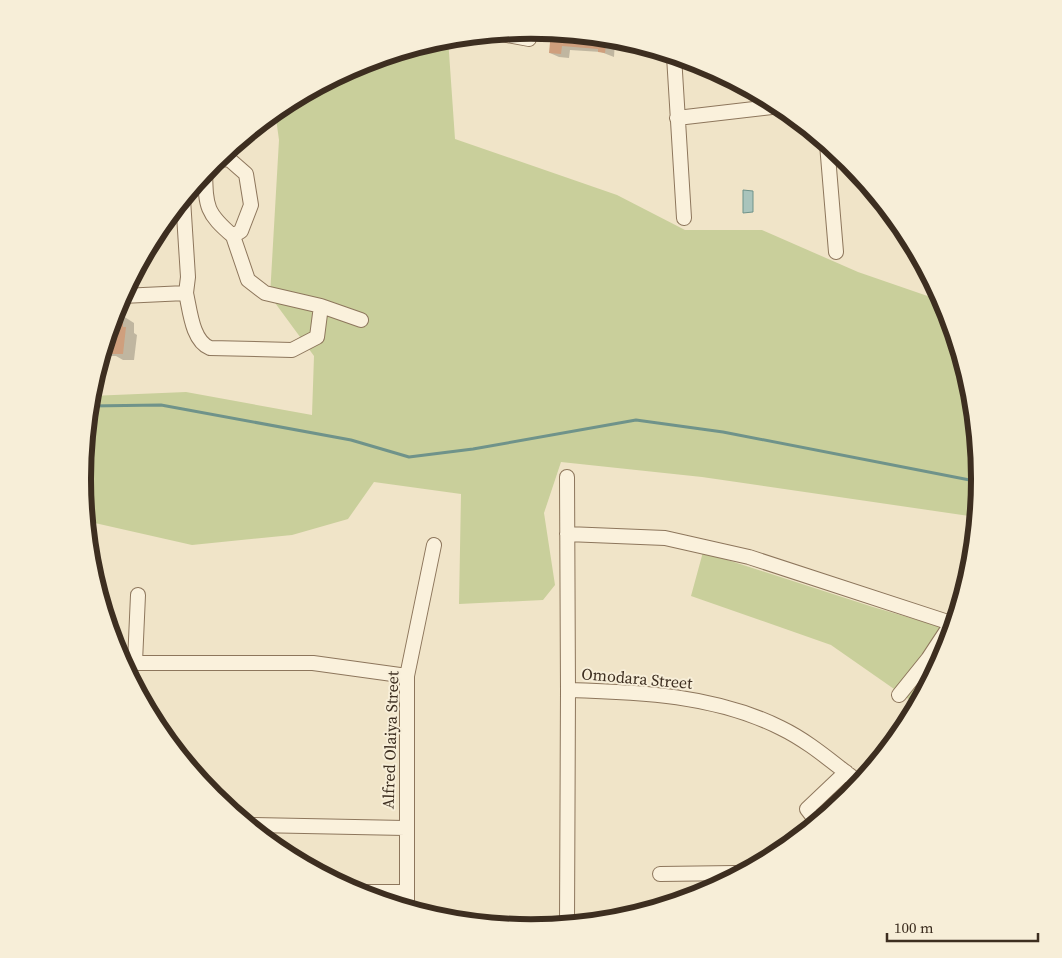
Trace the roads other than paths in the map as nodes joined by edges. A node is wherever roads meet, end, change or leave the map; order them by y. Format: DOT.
graph roads {
  1 [pos="674,62"];
  2 [pos="767,108"];
  3 [pos="676,118"];
  4 [pos="828,155"];
  5 [pos="229,160"];
  6 [pos="205,183"];
  7 [pos="184,209"];
  8 [pos="684,218"];
  9 [pos="233,236"];
  10 [pos="836,252"];
  11 [pos="186,293"];
  12 [pos="131,296"];
  13 [pos="321,306"];
  14 [pos="361,320"];
  15 [pos="566,478"];
  16 [pos="567,534"];
  17 [pos="434,545"];
  18 [pos="138,596"];
  19 [pos="948,622"];
  20 [pos="940,643"];
  21 [pos="129,659"];
  22 [pos="131,663"];
  23 [pos="407,676"];
  24 [pos="568,690"];
  25 [pos="899,695"];
  26 [pos="846,772"];
  27 [pos="854,778"];
  28 [pos="813,817"];
  29 [pos="260,825"];
  30 [pos="405,828"];
  31 [pos="728,873"];
  32 [pos="660,874"];
  33 [pos="379,892"];
  34 [pos="406,892"];
  35 [pos="407,901"];
  36 [pos="567,917"];
  1 -- 3 [label="street"];
  2 -- 3 [label="street"];
  3 -- 8 [label="street"];
  4 -- 10 [label="street"];
  5 -- 9 [label="street"];
  6 -- 9 [label="street"];
  7 -- 11 [label="street"];
  9 -- 13 [label="street"];
  11 -- 12 [label="street"];
  11 -- 13 [label="street"];
  13 -- 14 [label="street"];
  15 -- 16 [label="street"];
  16 -- 19 [label="street"];
  16 -- 24 [label="street"];
  17 -- 23 [label="street, Alfred Olaiya Street"];
  18 -- 21 [label="street"];
  20 -- 25 [label="street"];
  22 -- 23 [label="street"];
  23 -- 30 [label="street, Alfred Olaiya Street"];
  24 -- 26 [label="street, Omodara Street"];
  24 -- 36 [label="street"];
  26 -- 27 [label="street, Omodara Street"];
  26 -- 28 [label="street"];
  29 -- 30 [label="street"];
  30 -- 34 [label="street, Alfred Olaiya Street"];
  31 -- 32 [label="street"];
  33 -- 34 [label="street"];
  34 -- 35 [label="street, Alfred Olaiya Street"];
}
